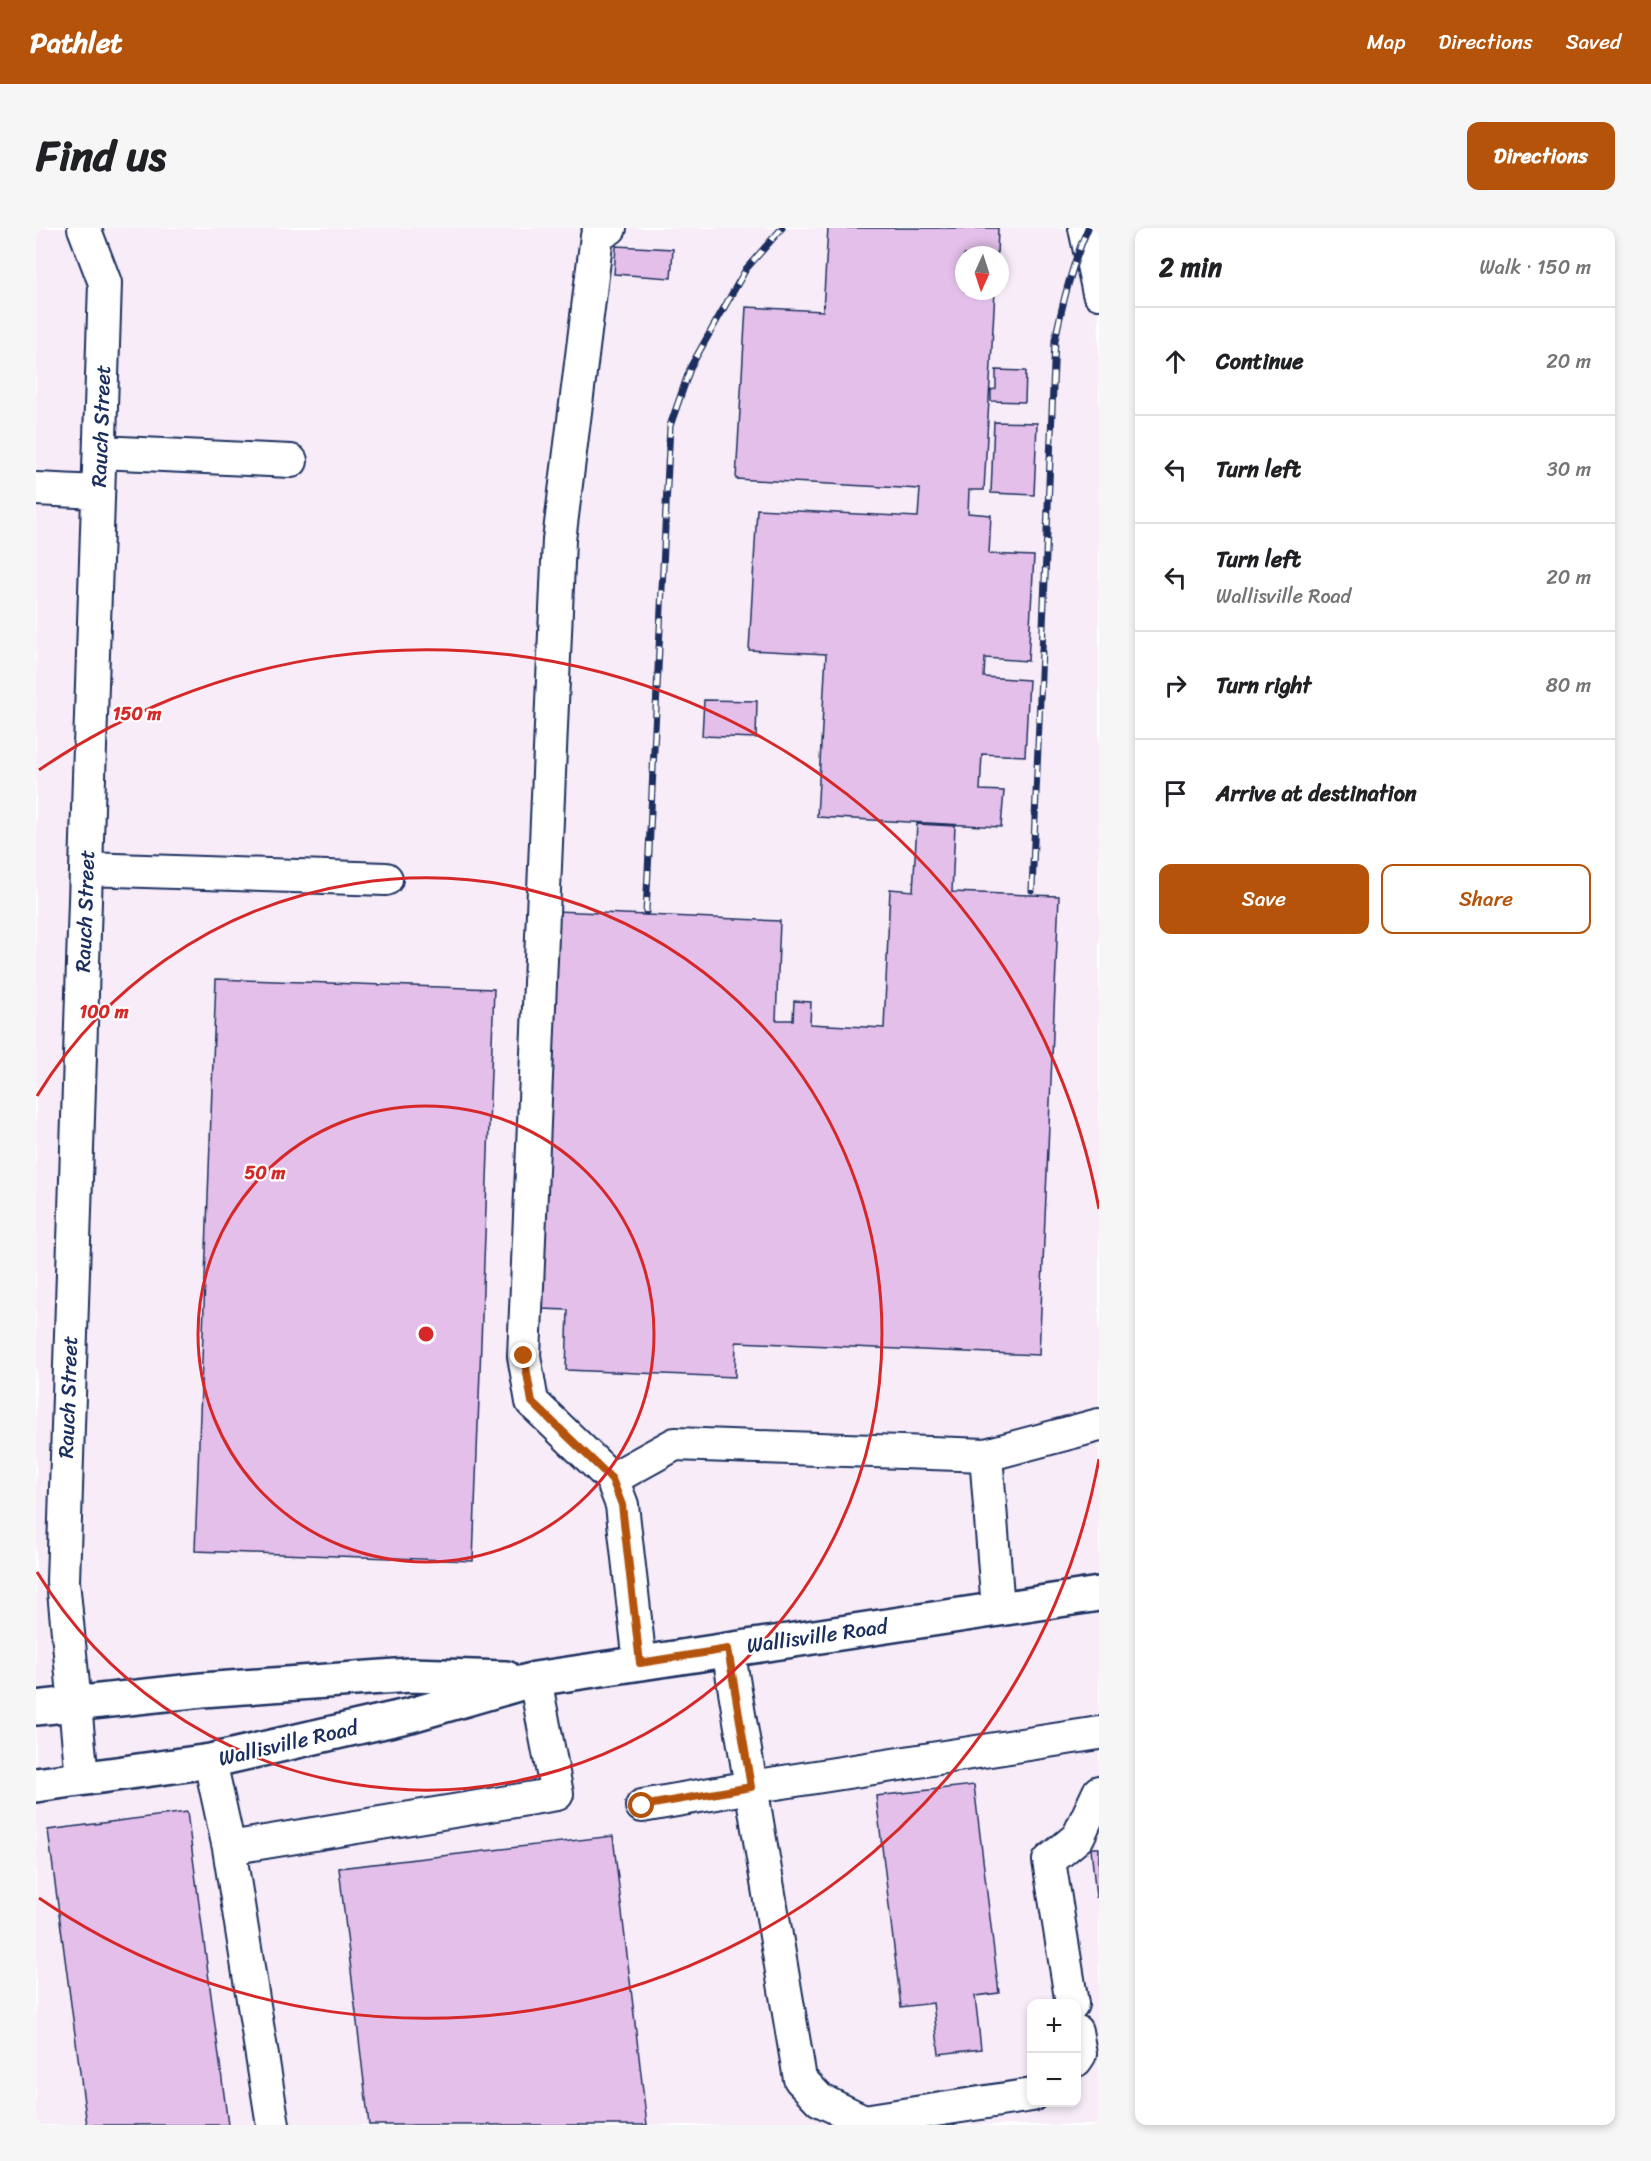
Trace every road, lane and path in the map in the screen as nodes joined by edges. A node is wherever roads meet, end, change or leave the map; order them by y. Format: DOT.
graph roads {
  1 [pos="84,228"];
  2 [pos="610,228"];
  3 [pos="1085,228"];
  4 [pos="1099,293"];
  5 [pos="100,452"];
  6 [pos="291,461"];
  7 [pos="36,489"];
  8 [pos="99,492"];
  9 [pos="86,869"];
  10 [pos="386,879"];
  11 [pos="1099,1425"];
  12 [pos="986,1455"];
  13 [pos="612,1479"];
  14 [pos="1099,1594"];
  15 [pos="998,1609"];
  16 [pos="728,1649"];
  17 [pos="640,1663"];
  18 [pos="535,1678"];
  19 [pos="75,1705"];
  20 [pos="36,1708"];
  21 [pos="1099,1732"];
  22 [pos="210,1761"];
  23 [pos="82,1778"];
  24 [pos="36,1785"];
  25 [pos="751,1787"];
  26 [pos="1099,1792"];
  27 [pos="642,1806"];
  28 [pos="229,1848"];
  29 [pos="1071,1999"];
  30 [pos="1027,2096"];
  31 [pos="273,2125"];
  1 -- 5 [label="street, Rauch Street"];
  2 -- 13 [label="street"];
  3 -- 4 [label="street"];
  5 -- 6 [label="street"];
  5 -- 8 [label="street, Rauch Street"];
  7 -- 8 [label="street"];
  8 -- 9 [label="street, Rauch Street"];
  9 -- 10 [label="street"];
  9 -- 19 [label="street, Rauch Street"];
  11 -- 12 [label="street"];
  12 -- 13 [label="street"];
  12 -- 15 [label="street"];
  13 -- 17 [label="street"];
  14 -- 15 [label="main road, Wallisville Road"];
  15 -- 16 [label="main road, Wallisville Road"];
  16 -- 17 [label="main road, Wallisville Road"];
  16 -- 25 [label="street"];
  17 -- 18 [label="main road, Wallisville Road"];
  18 -- 19 [label="main road, Wallisville Road"];
  18 -- 22 [label="main road, Wallisville Road"];
  18 -- 28 [label="street"];
  19 -- 20 [label="main road, Wallisville Road"];
  19 -- 23 [label="street, Rauch Street"];
  21 -- 25 [label="street"];
  22 -- 23 [label="main road, Wallisville Road"];
  22 -- 28 [label="street"];
  23 -- 24 [label="main road, Wallisville Road"];
  25 -- 27 [label="street"];
  25 -- 30 [label="street"];
  26 -- 29 [label="street"];
  28 -- 31 [label="street"];
}
